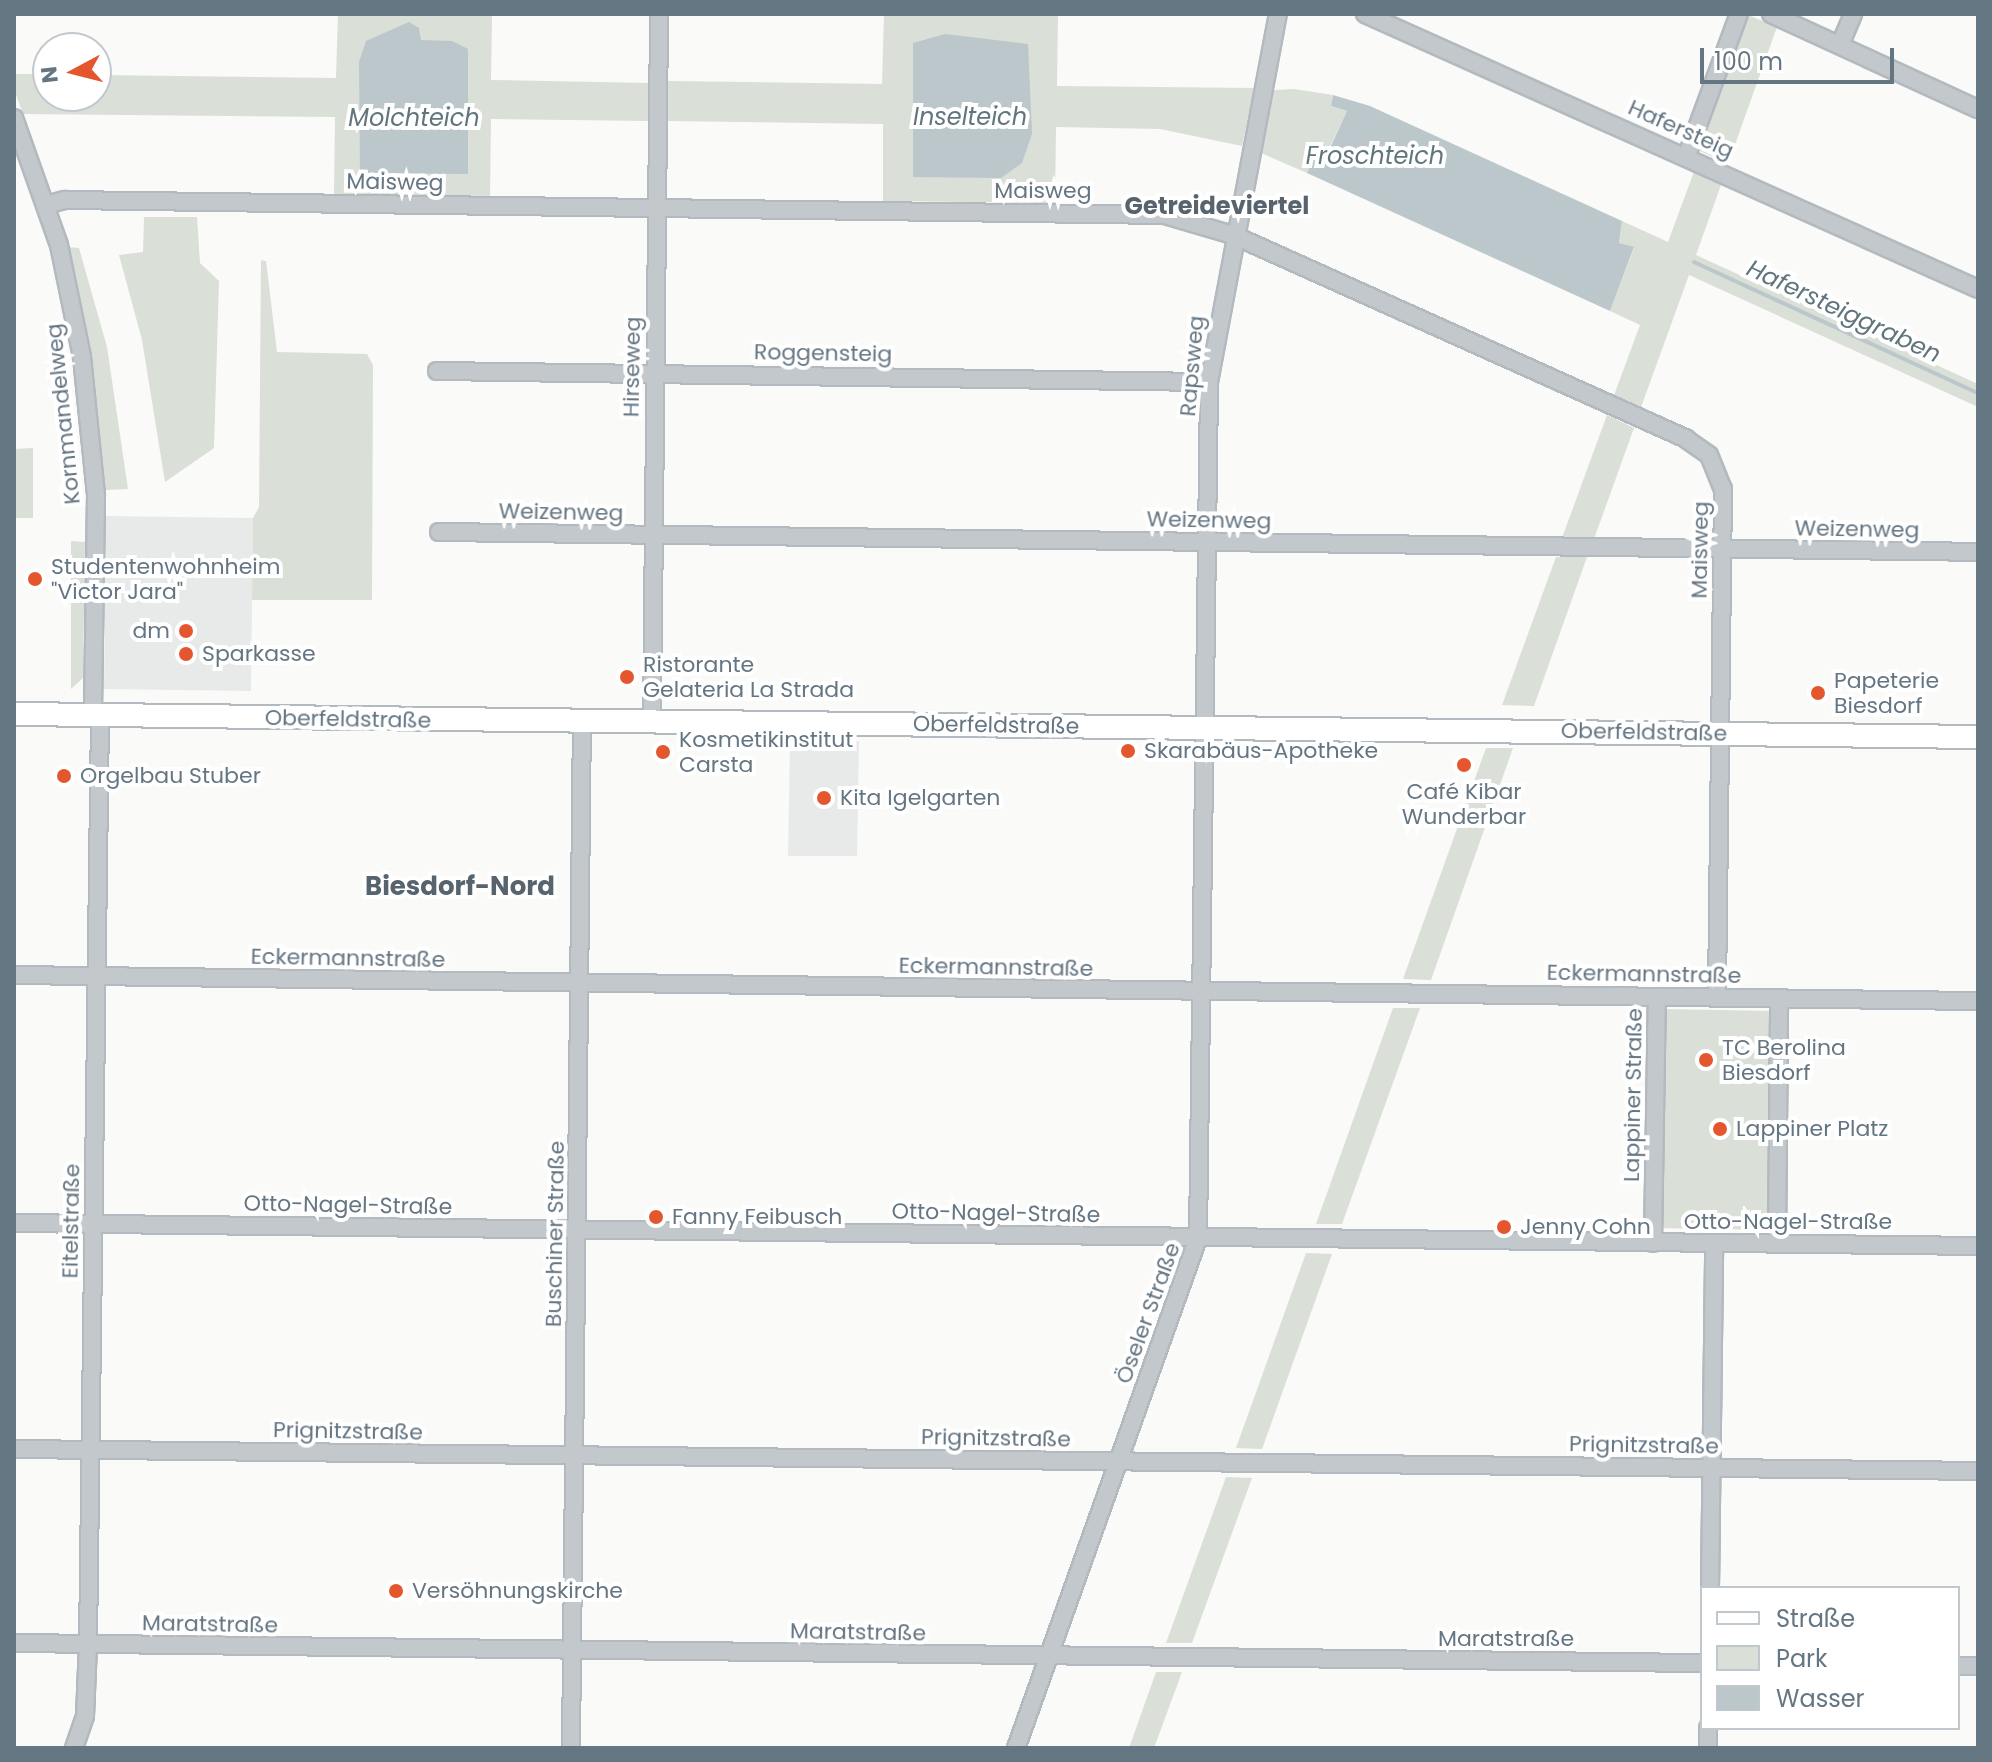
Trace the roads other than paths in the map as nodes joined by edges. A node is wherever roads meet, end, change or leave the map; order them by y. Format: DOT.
graph roads {
  1 [pos="659,14"];
  2 [pos="1278,14"];
  3 [pos="1365,14"];
  4 [pos="1739,14"];
  5 [pos="1771,14"];
  6 [pos="1853,14"];
  7 [pos="1840,45"];
  8 [pos="1978,109"];
  9 [pos="14,118"];
  10 [pos="1687,155"];
  11 [pos="46,205"];
  12 [pos="656,207"];
  13 [pos="1233,235"];
  14 [pos="1978,289"];
  15 [pos="437,371"];
  16 [pos="654,373"];
  17 [pos="1209,382"];
  18 [pos="439,532"];
  19 [pos="654,536"];
  20 [pos="1207,542"];
  21 [pos="1722,549"];
  22 [pos="1978,552"];
  23 [pos="14,714"];
  24 [pos="97,716"];
  25 [pos="582,720"];
  26 [pos="652,721"];
  27 [pos="1205,728"];
  28 [pos="1720,732"];
  29 [pos="1978,737"];
  30 [pos="14,975"];
  31 [pos="97,976"];
  32 [pos="579,984"];
  33 [pos="1202,991"];
  34 [pos="1657,997"];
  35 [pos="1717,997"];
  36 [pos="1779,998"];
  37 [pos="1978,1001"];
  38 [pos="14,1223"];
  39 [pos="93,1224"];
  40 [pos="577,1230"];
  41 [pos="1198,1238"];
  42 [pos="1653,1243"];
  43 [pos="1714,1243"];
  44 [pos="1777,1243"];
  45 [pos="1978,1246"];
  46 [pos="14,1449"];
  47 [pos="91,1450"];
  48 [pos="574,1456"];
  49 [pos="1118,1461"];
  50 [pos="1711,1468"];
  51 [pos="1978,1471"];
  52 [pos="1710,1586"];
  53 [pos="14,1643"];
  54 [pos="88,1644"];
  55 [pos="572,1650"];
  56 [pos="1050,1656"];
  57 [pos="1700,1663"];
  58 [pos="83,1727"];
  59 [pos="74,1748"];
  60 [pos="86,1748"];
  61 [pos="571,1748"];
  62 [pos="1016,1748"];
  1 -- 12 [label="street, Hirseweg"];
  2 -- 13 [label="street, Rapsweg"];
  3 -- 10 [label="street, Hafersteig"];
  4 -- 10 [label="street"];
  5 -- 7 [label="street"];
  6 -- 7 [label="street"];
  7 -- 8 [label="street"];
  9 -- 11 [label="street, Kornmandelweg"];
  10 -- 14 [label="street, Hafersteig"];
  11 -- 12 [label="street, Maisweg"];
  11 -- 24 [label="street, Kornmandelweg"];
  12 -- 13 [label="street, Maisweg"];
  12 -- 16 [label="street, Hirseweg"];
  13 -- 17 [label="street, Rapsweg"];
  13 -- 21 [label="street, Maisweg"];
  15 -- 16 [label="street, Roggensteig"];
  16 -- 17 [label="street, Roggensteig"];
  16 -- 19 [label="street, Hirseweg"];
  17 -- 20 [label="street, Rapsweg"];
  18 -- 19 [label="street, Weizenweg"];
  19 -- 20 [label="street, Weizenweg"];
  19 -- 26 [label="street, Hirseweg"];
  20 -- 21 [label="street, Weizenweg"];
  20 -- 27 [label="street, Rapsweg"];
  21 -- 22 [label="street, Weizenweg"];
  21 -- 28 [label="street, Maisweg"];
  23 -- 24 [label="street, Oberfeldstraße"];
  24 -- 25 [label="street, Oberfeldstraße"];
  24 -- 31 [label="street, Eitelstraße"];
  25 -- 26 [label="street, Oberfeldstraße"];
  25 -- 32 [label="street, Buschiner Straße"];
  26 -- 27 [label="street, Oberfeldstraße"];
  27 -- 28 [label="street, Oberfeldstraße"];
  27 -- 33 [label="street, Öseler Straße"];
  28 -- 29 [label="street, Oberfeldstraße"];
  28 -- 35 [label="street"];
  30 -- 31 [label="street, Eckermannstraße"];
  31 -- 32 [label="street, Eckermannstraße"];
  31 -- 39 [label="street, Eitelstraße"];
  32 -- 33 [label="street, Eckermannstraße"];
  32 -- 40 [label="street, Buschiner Straße"];
  33 -- 34 [label="street, Eckermannstraße"];
  33 -- 41 [label="street, Öseler Straße"];
  34 -- 35 [label="street, Eckermannstraße"];
  34 -- 42 [label="street, Lappiner Straße"];
  35 -- 36 [label="street, Eckermannstraße"];
  36 -- 37 [label="street, Eckermannstraße"];
  36 -- 44 [label="street"];
  38 -- 39 [label="street, Otto-Nagel-Straße"];
  39 -- 40 [label="street, Otto-Nagel-Straße"];
  39 -- 47 [label="street, Eitelstraße"];
  40 -- 41 [label="street, Otto-Nagel-Straße"];
  40 -- 48 [label="street, Buschiner Straße"];
  41 -- 42 [label="street, Otto-Nagel-Straße"];
  41 -- 49 [label="street, Öseler Straße"];
  42 -- 43 [label="street, Otto-Nagel-Straße"];
  43 -- 44 [label="street, Otto-Nagel-Straße"];
  43 -- 50 [label="street"];
  44 -- 45 [label="street, Otto-Nagel-Straße"];
  46 -- 47 [label="street, Prignitzstraße"];
  47 -- 48 [label="street, Prignitzstraße"];
  47 -- 54 [label="street, Eitelstraße"];
  48 -- 49 [label="street, Prignitzstraße"];
  48 -- 55 [label="street, Buschiner Straße"];
  49 -- 50 [label="street, Prignitzstraße"];
  49 -- 56 [label="street, Öseler Straße"];
  50 -- 51 [label="street, Prignitzstraße"];
  50 -- 52 [label="street"];
  53 -- 54 [label="street, Maratstraße"];
  54 -- 55 [label="street, Maratstraße"];
  54 -- 58 [label="street, Eitelstraße"];
  55 -- 56 [label="street, Maratstraße"];
  55 -- 61 [label="street, Buschiner Straße"];
  56 -- 57 [label="street, Maratstraße"];
  56 -- 62 [label="street, Öseler Straße"];
  58 -- 59 [label="street, Eitelstraße"];
  58 -- 60 [label="street, Eitelstraße"];
}
